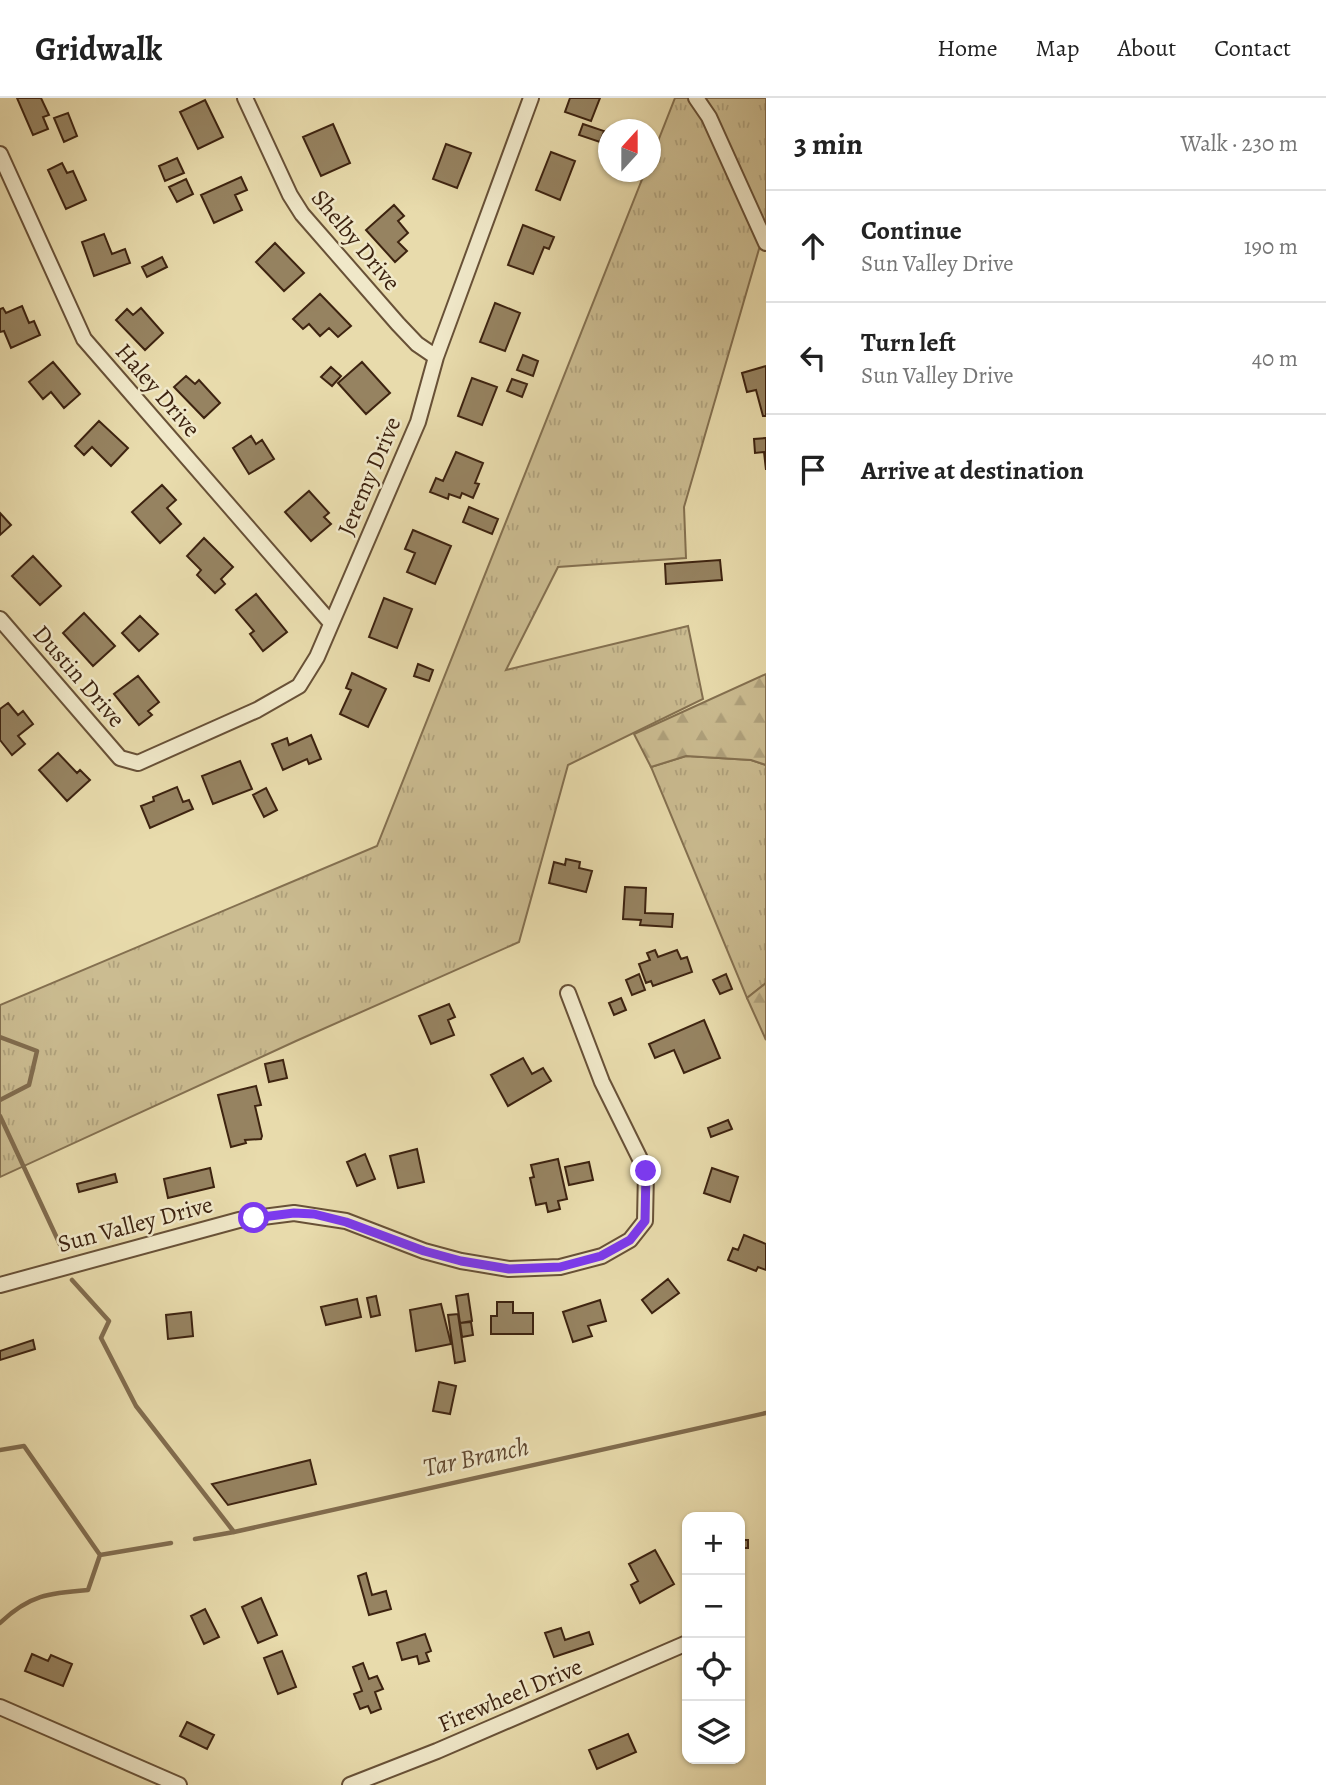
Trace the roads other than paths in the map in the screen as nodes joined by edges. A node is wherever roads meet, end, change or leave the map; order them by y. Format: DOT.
graph roads {
  1 [pos="245,98"];
  2 [pos="531,98"];
  3 [pos="696,98"];
  4 [pos="0,154"];
  5 [pos="766,243"];
  6 [pos="436,357"];
  7 [pos="0,619"];
  8 [pos="331,623"];
  9 [pos="126,760"];
  10 [pos="568,993"];
  11 [pos="0,1285"];
  12 [pos="682,1645"];
  13 [pos="0,1707"];
  14 [pos="179,1785"];
  15 [pos="350,1785"];
  1 -- 6 [label="street, Shelby Drive"];
  2 -- 6 [label="street, Jeremy Drive"];
  3 -- 5 [label="street"];
  4 -- 8 [label="street, Haley Drive"];
  6 -- 8 [label="street, Jeremy Drive"];
  7 -- 9 [label="street, Dustin Drive"];
  8 -- 9 [label="street, Jeremy Drive"];
  10 -- 11 [label="street, Sun Valley Drive"];
  12 -- 15 [label="street, Firewheel Drive"];
  13 -- 14 [label="street"];
}
